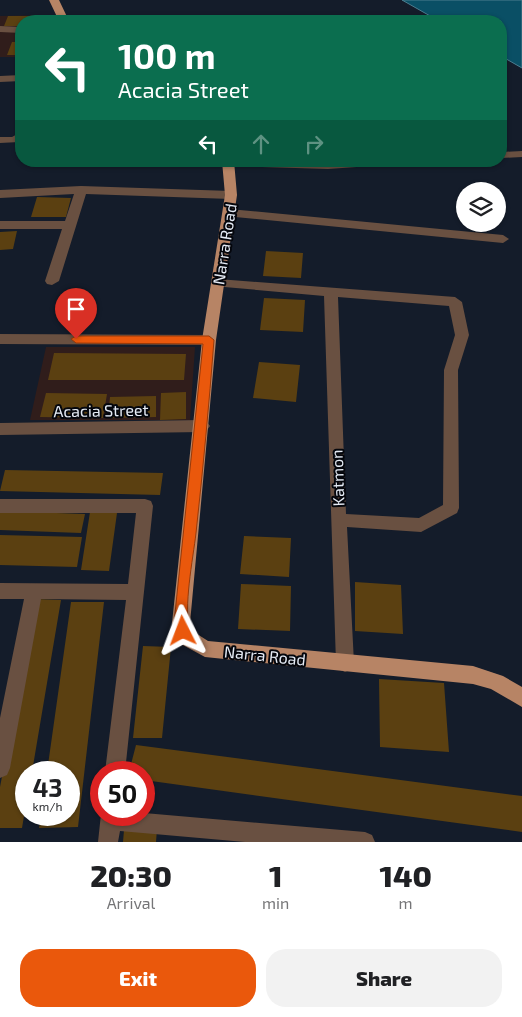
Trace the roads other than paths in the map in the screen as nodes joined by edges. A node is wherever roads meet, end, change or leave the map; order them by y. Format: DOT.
graph roads {
  1 [pos="54,0"];
  2 [pos="61,15"];
  3 [pos="0,30"];
  4 [pos="15,30"];
  5 [pos="15,78"];
  6 [pos="0,79"];
  7 [pos="15,139"];
  8 [pos="0,140"];
  9 [pos="522,154"];
  10 [pos="507,155"];
  11 [pos="228,167"];
  12 [pos="81,190"];
  13 [pos="0,194"];
  14 [pos="231,194"];
  15 [pos="229,213"];
  16 [pos="0,225"];
  17 [pos="70,225"];
  18 [pos="503,239"];
  19 [pos="52,280"];
  20 [pos="218,283"];
  21 [pos="331,294"];
  22 [pos="0,339"];
  23 [pos="209,340"];
  24 [pos="202,426"];
  25 [pos="0,430"];
  26 [pos="0,506"];
  27 [pos="338,520"];
  28 [pos="0,591"];
  29 [pos="34,591"];
  30 [pos="135,592"];
  31 [pos="345,663"];
  32 [pos="522,698"];
  33 [pos="116,761"];
  34 [pos="0,768"];
  35 [pos="155,824"];
  36 [pos="109,826"];
  37 [pos="242,837"];
  38 [pos="108,842"];
  39 [pos="364,842"];
  1 -- 2 [label="main road"];
  3 -- 4 [label="street"];
  5 -- 6 [label="street"];
  7 -- 8 [label="street"];
  9 -- 10 [label="street"];
  11 -- 14 [label="main road, Narra Road"];
  12 -- 13 [label="street"];
  12 -- 14 [label="street"];
  12 -- 17 [label="street"];
  14 -- 15 [label="main road, Narra Road"];
  15 -- 18 [label="street"];
  15 -- 20 [label="main road, Narra Road"];
  16 -- 17 [label="street"];
  17 -- 19 [label="street"];
  20 -- 21 [label="street"];
  20 -- 23 [label="main road, Narra Road"];
  21 -- 27 [label="street, Katmon"];
  21 -- 27 [label="street"];
  22 -- 23 [label="street"];
  23 -- 24 [label="main road, Narra Road"];
  24 -- 25 [label="street, Acacia Street"];
  24 -- 31 [label="main road, Narra Road"];
  26 -- 30 [label="street"];
  27 -- 31 [label="street, Katmon"];
  28 -- 29 [label="street"];
  29 -- 30 [label="street"];
  29 -- 34 [label="street"];
  30 -- 33 [label="street"];
  31 -- 32 [label="main road, Narra Road"];
  35 -- 37 [label="street"];
  36 -- 38 [label="street"];
  37 -- 39 [label="street"];
}
